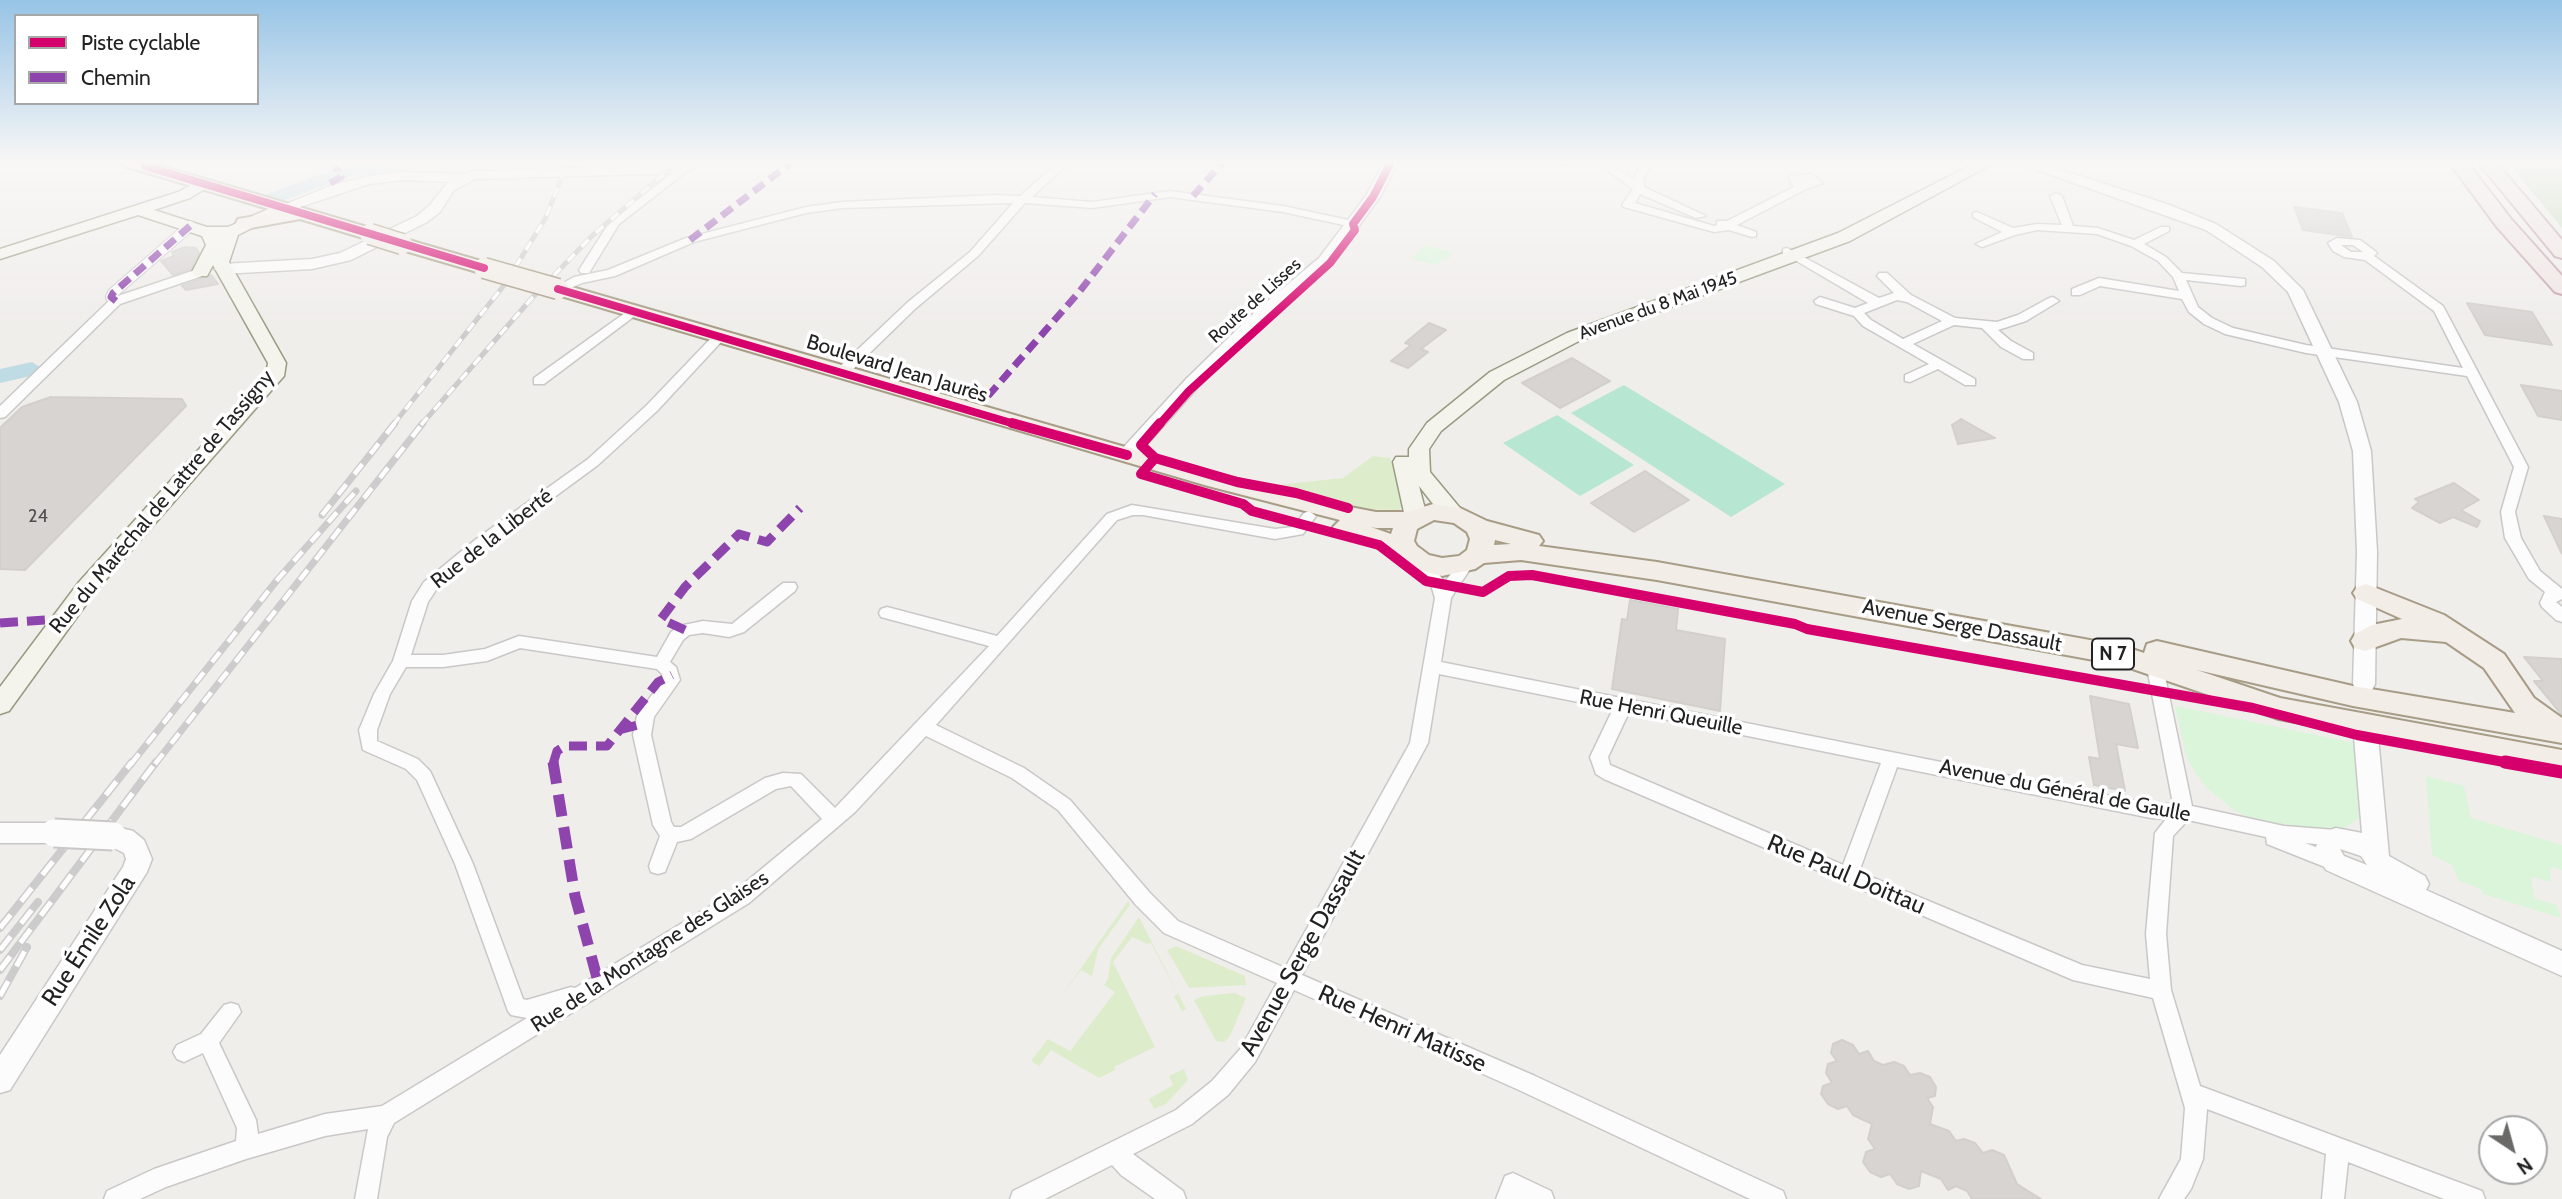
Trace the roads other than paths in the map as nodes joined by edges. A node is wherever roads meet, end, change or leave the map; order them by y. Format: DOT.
graph roads {
  1 [pos="114,218"];
  2 [pos="164,218"];
  3 [pos="258,218"];
  4 [pos="269,218"];
  5 [pos="331,218"];
  6 [pos="423,218"];
  7 [pos="620,218"];
  8 [pos="779,218"];
  9 [pos="1007,218"];
  10 [pos="1325,218"];
  11 [pos="1357,218"];
  12 [pos="1673,218"];
  13 [pos="1706,218"];
  14 [pos="1741,218"];
  15 [pos="1865,218"];
  16 [pos="1884,218"];
  17 [pos="1983,218"];
  18 [pos="2064,218"];
  19 [pos="2188,218"];
  20 [pos="2196,218"];
  21 [pos="2500,218"];
  22 [pos="2534,218"];
  23 [pos="1353,224"];
  24 [pos="1726,225"];
  25 [pos="2068,227"];
  26 [pos="238,228"];
  27 [pos="198,229"];
  28 [pos="2165,229"];
  29 [pos="2011,232"];
  30 [pos="1752,234"];
  31 [pos="1982,244"];
  32 [pos="2135,244"];
  33 [pos="2562,252"];
  34 [pos="0,254"];
  35 [pos="1791,254"];
  36 [pos="2367,256"];
  37 [pos="280,266"];
  38 [pos="484,268"];
  39 [pos="211,270"];
  40 [pos="583,274"];
  41 [pos="1883,276"];
  42 [pos="2178,276"];
  43 [pos="2241,282"];
  44 [pos="2562,288"];
  45 [pos="558,289"];
  46 [pos="236,291"];
  47 [pos="2076,292"];
  48 [pos="2186,296"];
  49 [pos="1906,297"];
  50 [pos="116,301"];
  51 [pos="1820,301"];
  52 [pos="2053,301"];
  53 [pos="1876,302"];
  54 [pos="632,312"];
  55 [pos="1858,313"];
  56 [pos="1952,321"];
  57 [pos="1987,326"];
  58 [pos="718,338"];
  59 [pos="1904,343"];
  60 [pos="2327,352"];
  61 [pos="2028,356"];
  62 [pos="1939,364"];
  63 [pos="841,373"];
  64 [pos="2471,373"];
  65 [pos="1910,377"];
  66 [pos="539,381"];
  67 [pos="1970,382"];
  68 [pos="0,415"];
  69 [pos="1041,432"];
  70 [pos="1127,455"];
  71 [pos="1452,513"];
  72 [pos="1309,516"];
  73 [pos="1414,518"];
  74 [pos="1478,527"];
  75 [pos="1412,554"];
  76 [pos="1472,559"];
  77 [pos="789,587"];
  78 [pos="2559,594"];
  79 [pos="1443,598"];
  80 [pos="2366,598"];
  81 [pos="887,613"];
  82 [pos="2562,616"];
  83 [pos="2415,629"];
  84 [pos="2461,640"];
  85 [pos="2365,641"];
  86 [pos="1000,643"];
  87 [pos="2153,657"];
  88 [pos="401,661"];
  89 [pos="661,664"];
  90 [pos="1431,666"];
  91 [pos="2364,684"];
  92 [pos="2516,694"];
  93 [pos="1624,704"];
  94 [pos="0,705"];
  95 [pos="2504,722"];
  96 [pos="922,726"];
  97 [pos="2562,732"];
  98 [pos="2366,737"];
  99 [pos="1892,757"];
  100 [pos="2562,761"];
  101 [pos="2184,813"];
  102 [pos="2371,813"];
  103 [pos="835,820"];
  104 [pos="0,833"];
  105 [pos="670,835"];
  106 [pos="2338,846"];
  107 [pos="2375,865"];
  108 [pos="658,866"];
  109 [pos="1848,877"];
  110 [pos="2562,956"];
  111 [pos="2562,964"];
  112 [pos="1290,980"];
  113 [pos="2161,990"];
  114 [pos="590,991"];
  115 [pos="231,1012"];
  116 [pos="208,1041"];
  117 [pos="184,1052"];
  118 [pos="0,1080"];
  119 [pos="2192,1093"];
  120 [pos="386,1115"];
  121 [pos="246,1148"];
  122 [pos="2338,1149"];
  123 [pos="1116,1152"];
  124 [pos="115,1199"];
  125 [pos="366,1199"];
  126 [pos="1021,1199"];
  127 [pos="1175,1199"];
  128 [pos="1507,1199"];
  129 [pos="1543,1199"];
  130 [pos="1775,1199"];
  131 [pos="2170,1199"];
  132 [pos="2333,1199"];
  133 [pos="2474,1199"];
  1 -- 34 [label="main road"];
  2 -- 27 [label="main road"];
  3 -- 26 [label="main road"];
  4 -- 26 [label="main road"];
  5 -- 38 [label="main road, Boulevard Jean Jaurès, bridge"];
  6 -- 37 [label="street"];
  7 -- 40 [label="street"];
  8 -- 40 [label="street"];
  9 -- 63 [label="street"];
  10 -- 23 [label="street"];
  11 -- 23 [label="street, Route de Lisses"];
  12 -- 24 [label="street"];
  13 -- 24 [label="street"];
  14 -- 24 [label="street"];
  15 -- 35 [label="main road, Avenue du 8 Mai 1945"];
  16 -- 35 [label="main road, Avenue du 8 Mai 1945"];
  17 -- 29 [label="street"];
  18 -- 25 [label="street"];
  19 -- 60 [label="street"];
  20 -- 60 [label="street"];
  21 -- 44 [label="highway"];
  22 -- 33 [label="highway"];
  23 -- 70 [label="street, Route de Lisses"];
  24 -- 30 [label="street"];
  25 -- 29 [label="street"];
  25 -- 32 [label="street"];
  26 -- 27 [label="main road"];
  26 -- 39 [label="main road"];
  27 -- 39 [label="main road"];
  27 -- 50 [label="street"];
  28 -- 32 [label="street"];
  29 -- 31 [label="street"];
  32 -- 42 [label="street"];
  35 -- 53 [label="street"];
  35 -- 71 [label="main road, Avenue du 8 Mai 1945"];
  35 -- 73 [label="main road, Avenue du 8 Mai 1945"];
  36 -- 64 [label="street"];
  37 -- 39 [label="street"];
  37 -- 46 [label="street"];
  38 -- 45 [label="main road, Boulevard Jean Jaurès, bridge"];
  39 -- 46 [label="main road, Rue du Maréchal de Lattre de Tassigny"];
  39 -- 50 [label="street"];
  40 -- 45 [label="street"];
  41 -- 49 [label="street"];
  42 -- 43 [label="street"];
  42 -- 48 [label="street"];
  45 -- 54 [label="main road, Boulevard Jean Jaurès"];
  46 -- 94 [label="main road, Rue du Maréchal de Lattre de Tassigny"];
  47 -- 48 [label="street"];
  48 -- 60 [label="street"];
  49 -- 53 [label="street"];
  49 -- 56 [label="street"];
  50 -- 68 [label="street"];
  51 -- 55 [label="street"];
  52 -- 57 [label="street"];
  53 -- 55 [label="street"];
  54 -- 58 [label="main road, Boulevard Jean Jaurès"];
  54 -- 66 [label="street"];
  55 -- 59 [label="street"];
  56 -- 57 [label="street"];
  56 -- 59 [label="street"];
  57 -- 61 [label="street"];
  58 -- 63 [label="main road, Boulevard Jean Jaurès"];
  58 -- 88 [label="street, Rue de la Liberté"];
  59 -- 62 [label="street"];
  60 -- 64 [label="street"];
  60 -- 80 [label="street"];
  62 -- 65 [label="street"];
  62 -- 67 [label="street"];
  63 -- 69 [label="main road, Boulevard Jean Jaurès"];
  64 -- 78 [label="street"];
  69 -- 70 [label="main road, Boulevard Jean Jaurès"];
  69 -- 72 [label="main road, Boulevard Jean Jaurès"];
  70 -- 73 [label="main road, Boulevard Jean Jaurès"];
  71 -- 73 [label="main road"];
  71 -- 74 [label="main road"];
  72 -- 75 [label="main road, Boulevard Jean Jaurès"];
  72 -- 86 [label="street, Rue de la Montagne des Glaises"];
  73 -- 75 [label="main road"];
  74 -- 76 [label="main road"];
  74 -- 87 [label="main road, Avenue Serge Dassault / N 7"];
  75 -- 76 [label="main road"];
  75 -- 79 [label="street"];
  76 -- 79 [label="street, Avenue Serge Dassault"];
  76 -- 87 [label="main road, Avenue Serge Dassault / N 7"];
  77 -- 89 [label="street"];
  78 -- 82 [label="street"];
  79 -- 90 [label="street, Avenue Serge Dassault"];
  80 -- 83 [label="main road"];
  80 -- 84 [label="main road"];
  80 -- 85 [label="street"];
  81 -- 86 [label="street"];
  83 -- 84 [label="main road"];
  83 -- 85 [label="main road"];
  84 -- 92 [label="main road"];
  85 -- 91 [label="street"];
  86 -- 96 [label="street, Rue de la Montagne des Glaises"];
  87 -- 95 [label="main road, Avenue Serge Dassault / N 7"];
  87 -- 100 [label="main road, Avenue Serge Dassault / N 7"];
  87 -- 101 [label="street"];
  88 -- 89 [label="street"];
  88 -- 114 [label="street, Rue de la Liberté"];
  89 -- 105 [label="street"];
  90 -- 93 [label="street, Rue Henri Queuille"];
  90 -- 112 [label="street, Avenue Serge Dassault"];
  92 -- 95 [label="main road"];
  92 -- 97 [label="main road"];
  93 -- 99 [label="street, Rue Henri Queuille"];
  93 -- 109 [label="street, Rue Paul Doittau"];
  95 -- 97 [label="main road, Avenue Serge Dassault / N 7"];
  96 -- 103 [label="street, Rue de la Montagne des Glaises"];
  96 -- 112 [label="street, Rue Henri Matisse"];
  98 -- 102 [label="street"];
  99 -- 101 [label="street, Avenue du Général de Gaulle"];
  99 -- 109 [label="street"];
  101 -- 106 [label="street, Avenue du Général de Gaulle"];
  101 -- 113 [label="street"];
  102 -- 106 [label="street"];
  102 -- 107 [label="street"];
  103 -- 105 [label="street"];
  103 -- 114 [label="street, Rue de la Montagne des Glaises"];
  104 -- 118 [label="street, Rue Émile Zola, bridge"];
  105 -- 108 [label="street"];
  106 -- 107 [label="street"];
  107 -- 110 [label="street"];
  107 -- 111 [label="street"];
  109 -- 113 [label="street, Rue Paul Doittau"];
  112 -- 123 [label="street, Avenue Serge Dassault"];
  112 -- 130 [label="street, Rue Henri Matisse"];
  113 -- 119 [label="street"];
  114 -- 120 [label="street, Rue de la Montagne des Glaises"];
  115 -- 116 [label="street"];
  116 -- 117 [label="street"];
  116 -- 121 [label="street"];
  119 -- 122 [label="street"];
  119 -- 131 [label="street"];
  120 -- 121 [label="street, Rue de la Montagne des Glaises"];
  120 -- 125 [label="street"];
  121 -- 124 [label="street, Rue de la Montagne des Glaises"];
  122 -- 132 [label="street"];
  122 -- 133 [label="street"];
  123 -- 126 [label="street, Avenue Serge Dassault"];
  123 -- 127 [label="street"];
  128 -- 129 [label="street"];
}
